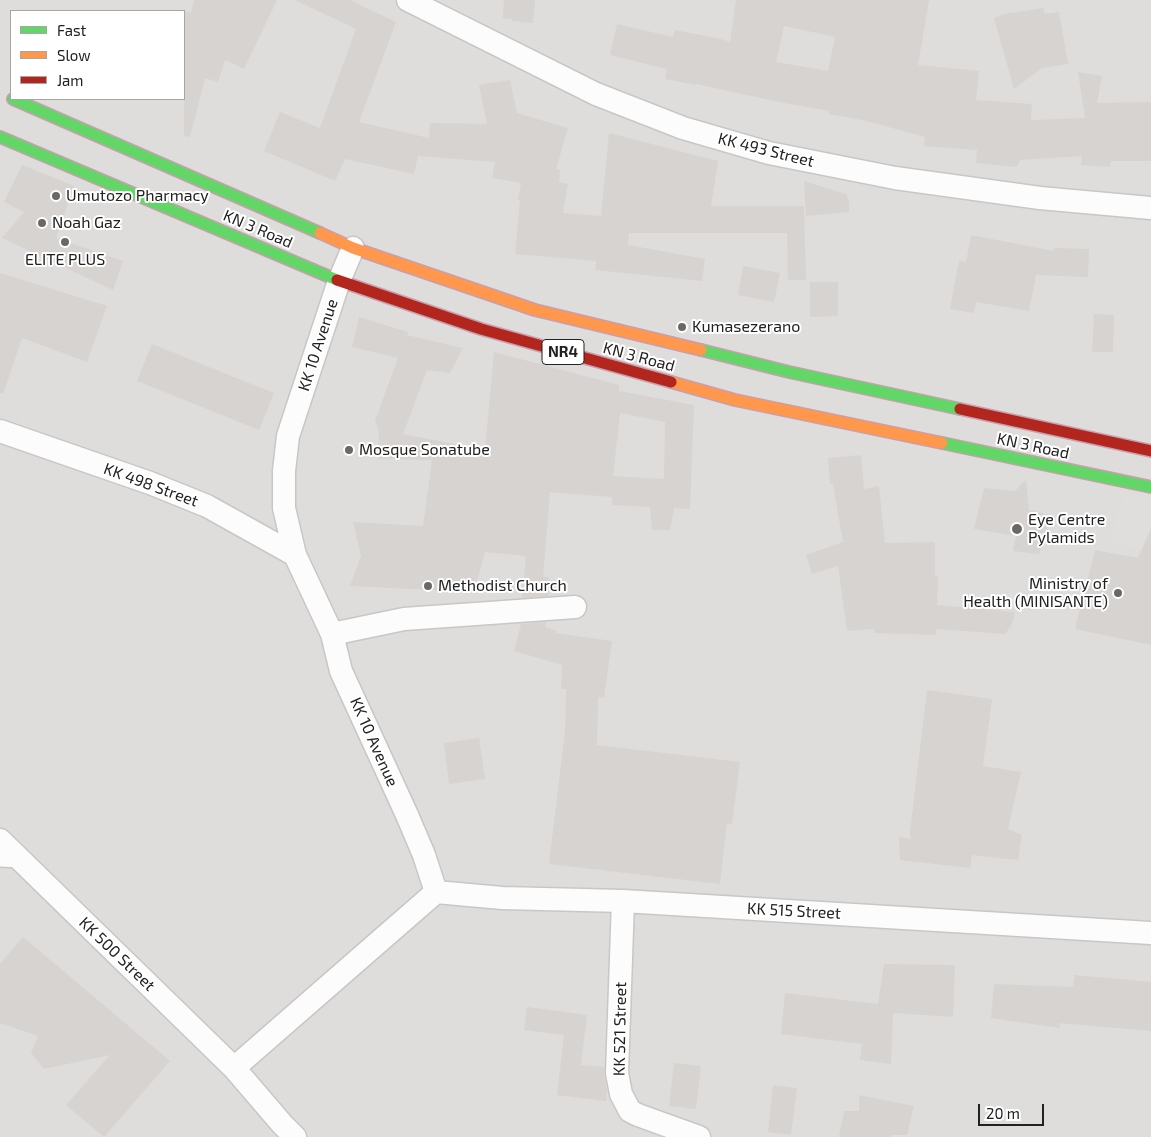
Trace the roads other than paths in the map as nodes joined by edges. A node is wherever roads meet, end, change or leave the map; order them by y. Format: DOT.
graph roads {
  1 [pos="408,0"];
  2 [pos="17,100"];
  3 [pos="0,137"];
  4 [pos="1151,208"];
  5 [pos="353,248"];
  6 [pos="339,281"];
  7 [pos="0,431"];
  8 [pos="1151,451"];
  9 [pos="1151,487"];
  10 [pos="295,555"];
  11 [pos="575,608"];
  12 [pos="332,634"];
  13 [pos="0,840"];
  14 [pos="0,861"];
  15 [pos="23,862"];
  16 [pos="436,892"];
  17 [pos="623,901"];
  18 [pos="1151,933"];
  19 [pos="234,1068"];
  20 [pos="295,1137"];
  21 [pos="699,1137"];
  1 -- 4 [label="street, KK 493 Street"];
  2 -- 5 [label="highway, KN 3 Road / NR4"];
  3 -- 6 [label="highway, KN 3 Road / NR4"];
  5 -- 6 [label="street, KK 10 Avenue"];
  5 -- 8 [label="highway, KN 3 Road / NR4"];
  6 -- 9 [label="highway, KN 3 Road / NR4"];
  6 -- 10 [label="street, KK 10 Avenue"];
  7 -- 10 [label="street, KK 498 Street"];
  10 -- 12 [label="street, KK 10 Avenue"];
  11 -- 12 [label="street"];
  12 -- 16 [label="street, KK 10 Avenue"];
  13 -- 15 [label="street, KK 500 Street"];
  14 -- 15 [label="lane"];
  15 -- 19 [label="street, KK 500 Street"];
  16 -- 17 [label="street, KK 515 Street"];
  16 -- 19 [label="street"];
  17 -- 18 [label="street, KK 515 Street"];
  17 -- 21 [label="street, KK 521 Street"];
  19 -- 20 [label="street"];
}
